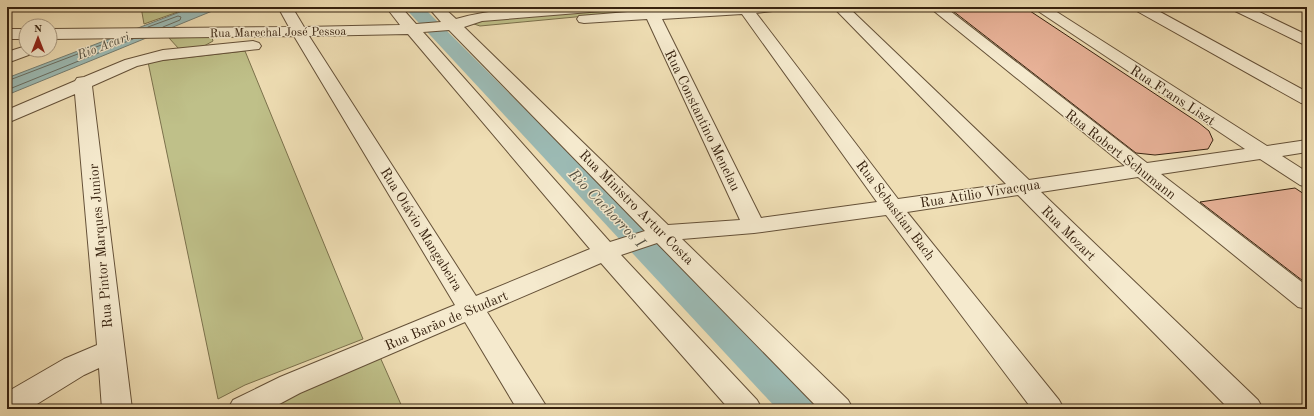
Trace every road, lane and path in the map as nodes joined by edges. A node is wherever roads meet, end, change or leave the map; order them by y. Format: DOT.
graph roads {
  1 [pos="285,7"];
  2 [pos="393,7"];
  3 [pos="435,7"];
  4 [pos="602,7"];
  5 [pos="776,7"];
  6 [pos="840,7"];
  7 [pos="936,7"];
  8 [pos="1039,7"];
  9 [pos="1140,7"];
  10 [pos="1238,7"];
  11 [pos="746,10"];
  12 [pos="652,14"];
  13 [pos="448,26"];
  14 [pos="418,29"];
  15 [pos="7,34"];
  16 [pos="18,34"];
  17 [pos="58,34"];
  18 [pos="224,36"];
  19 [pos="309,41"];
  20 [pos="1307,41"];
  21 [pos="284,43"];
  22 [pos="204,50"];
  23 [pos="18,54"];
  24 [pos="7,58"];
  25 [pos="84,82"];
  26 [pos="1307,99"];
  27 [pos="7,117"];
  28 [pos="1307,146"];
  29 [pos="1261,152"];
  30 [pos="1141,169"];
  31 [pos="1307,181"];
  32 [pos="1022,187"];
  33 [pos="892,207"];
  34 [pos="754,226"];
  35 [pos="658,235"];
  36 [pos="611,249"];
  37 [pos="1307,300"];
  38 [pos="472,309"];
  39 [pos="110,351"];
  40 [pos="7,407"];
  41 [pos="117,409"];
  42 [pos="243,409"];
  43 [pos="533,409"];
  44 [pos="747,409"];
  45 [pos="838,409"];
  46 [pos="1049,409"];
  47 [pos="1248,409"];
  1 -- 19 [label="street, Rua Otávio Mangabeira"];
  2 -- 14 [label="street"];
  3 -- 13 [label="street, Rua Ministro Artur Costa"];
  4 -- 13 [label="street, Rua Marechal José Pessoa"];
  5 -- 11 [label="street, Rua Marechal José Pessoa"];
  6 -- 32 [label="street, Rua Mozart"];
  7 -- 30 [label="street, Rua Robert Schumann"];
  8 -- 29 [label="street, Rua Frans Liszt"];
  9 -- 26 [label="street"];
  10 -- 20 [label="street"];
  11 -- 12 [label="street, Rua Marechal José Pessoa"];
  11 -- 33 [label="street, Rua Sebastian Bach"];
  12 -- 13 [label="street, Rua Marechal José Pessoa"];
  12 -- 34 [label="street, Rua Constantino Menelau"];
  13 -- 14 [label="street, Rua Marechal José Pessoa"];
  13 -- 35 [label="street, Rua Ministro Artur Costa"];
  14 -- 19 [label="street, Rua Marechal José Pessoa"];
  14 -- 19 [label="street, Rua Marechal José Pessoa"];
  14 -- 36 [label="street"];
  15 -- 16 [label="street"];
  17 -- 18 [label="street, Rua Marechal José Pessoa"];
  18 -- 19 [label="street, Rua Marechal José Pessoa"];
  18 -- 21 [label="street, Rua Marechal José Pessoa"];
  18 -- 22 [label="street"];
  19 -- 21 [label="street, Rua Marechal José Pessoa"];
  19 -- 38 [label="street, Rua Otávio Mangabeira"];
  21 -- 22 [label="street"];
  22 -- 25 [label="street"];
  23 -- 24 [label="street"];
  25 -- 27 [label="street"];
  25 -- 39 [label="street, Rua Pintor Marques Junior"];
  28 -- 29 [label="street, Rua Atilio Vivacqua"];
  29 -- 30 [label="street, Rua Atilio Vivacqua"];
  29 -- 31 [label="street, Rua Frans Liszt"];
  30 -- 32 [label="street, Rua Atilio Vivacqua"];
  30 -- 37 [label="street, Rua Robert Schumann"];
  32 -- 33 [label="street, Rua Atilio Vivacqua"];
  32 -- 47 [label="street, Rua Mozart"];
  33 -- 34 [label="street, Rua Atilio Vivacqua"];
  33 -- 46 [label="street, Rua Sebastian Bach"];
  34 -- 35 [label="street, Rua Atilio Vivacqua"];
  35 -- 36 [label="street, Rua Barão de Studart"];
  35 -- 45 [label="street, Rua Ministro Artur Costa"];
  36 -- 38 [label="street, Rua Barão de Studart"];
  36 -- 44 [label="street"];
  38 -- 42 [label="street, Rua Barão de Studart"];
  38 -- 43 [label="street, Rua Otávio Mangabeira"];
  39 -- 40 [label="street"];
  39 -- 41 [label="street, Rua Pintor Marques Junior"];
}
